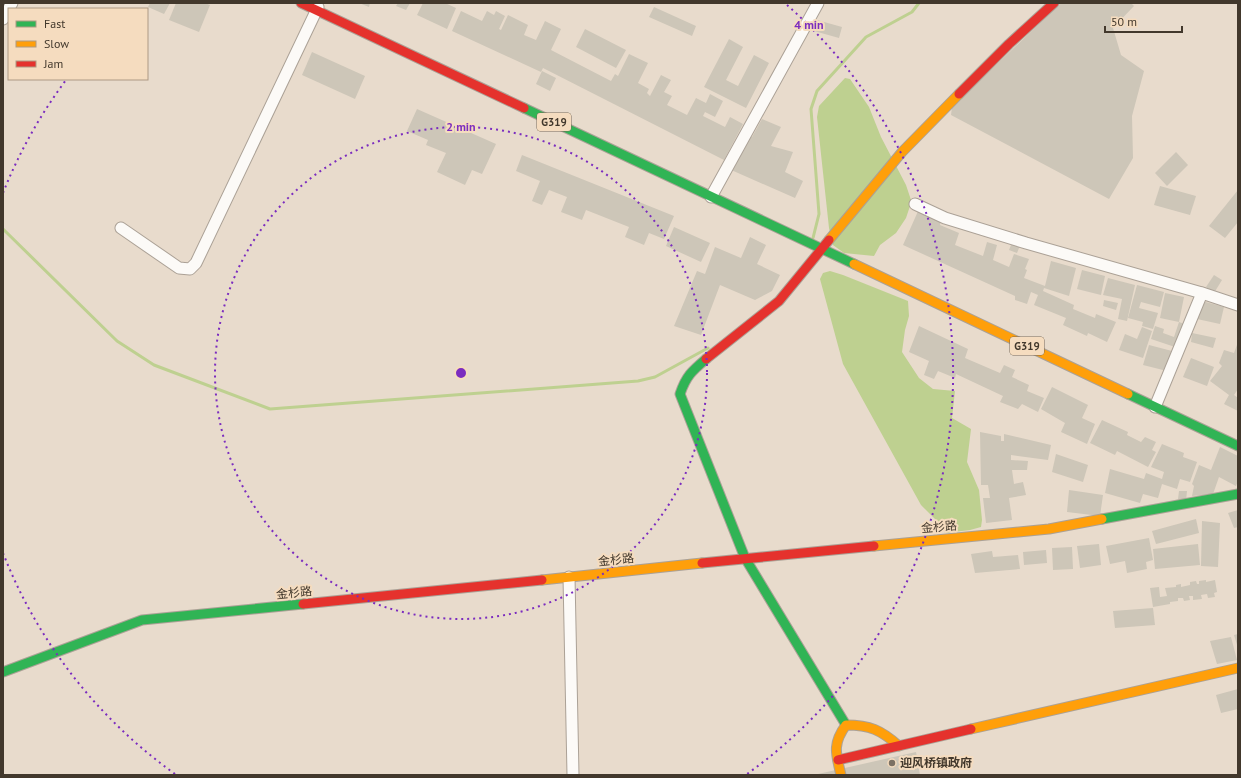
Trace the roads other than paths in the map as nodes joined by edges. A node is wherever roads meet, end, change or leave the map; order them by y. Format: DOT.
graph roads {
  1 [pos="300,3"];
  2 [pos="818,3"];
  3 [pos="1054,3"];
  4 [pos="319,7"];
  5 [pos="8,10"];
  6 [pos="3,19"];
  7 [pos="711,197"];
  8 [pos="915,204"];
  9 [pos="121,228"];
  10 [pos="818,247"];
  11 [pos="1202,294"];
  12 [pos="1238,306"];
  13 [pos="1155,407"];
  14 [pos="1238,446"];
  15 [pos="1238,494"];
  16 [pos="745,558"];
  17 [pos="569,577"];
  18 [pos="1238,668"];
  19 [pos="3,672"];
  20 [pos="846,725"];
  21 [pos="899,746"];
  22 [pos="838,760"];
  23 [pos="573,775"];
  24 [pos="841,775"];
  1 -- 4 [label="main road, G319"];
  2 -- 7 [label="street"];
  3 -- 10 [label="main road"];
  4 -- 7 [label="main road, G319"];
  4 -- 9 [label="street"];
  5 -- 6 [label="street"];
  7 -- 10 [label="main road, G319"];
  8 -- 11 [label="street"];
  10 -- 13 [label="main road, G319"];
  10 -- 16 [label="main road"];
  11 -- 12 [label="street"];
  11 -- 13 [label="street"];
  13 -- 14 [label="main road, G319"];
  15 -- 16 [label="main road, 金杉路"];
  16 -- 17 [label="main road, 金杉路"];
  16 -- 20 [label="main road"];
  17 -- 19 [label="main road, 金杉路"];
  17 -- 23 [label="street"];
  18 -- 21 [label="main road"];
  20 -- 21 [label="main road"];
  20 -- 22 [label="main road"];
  21 -- 22 [label="main road"];
  22 -- 24 [label="main road"];
}
